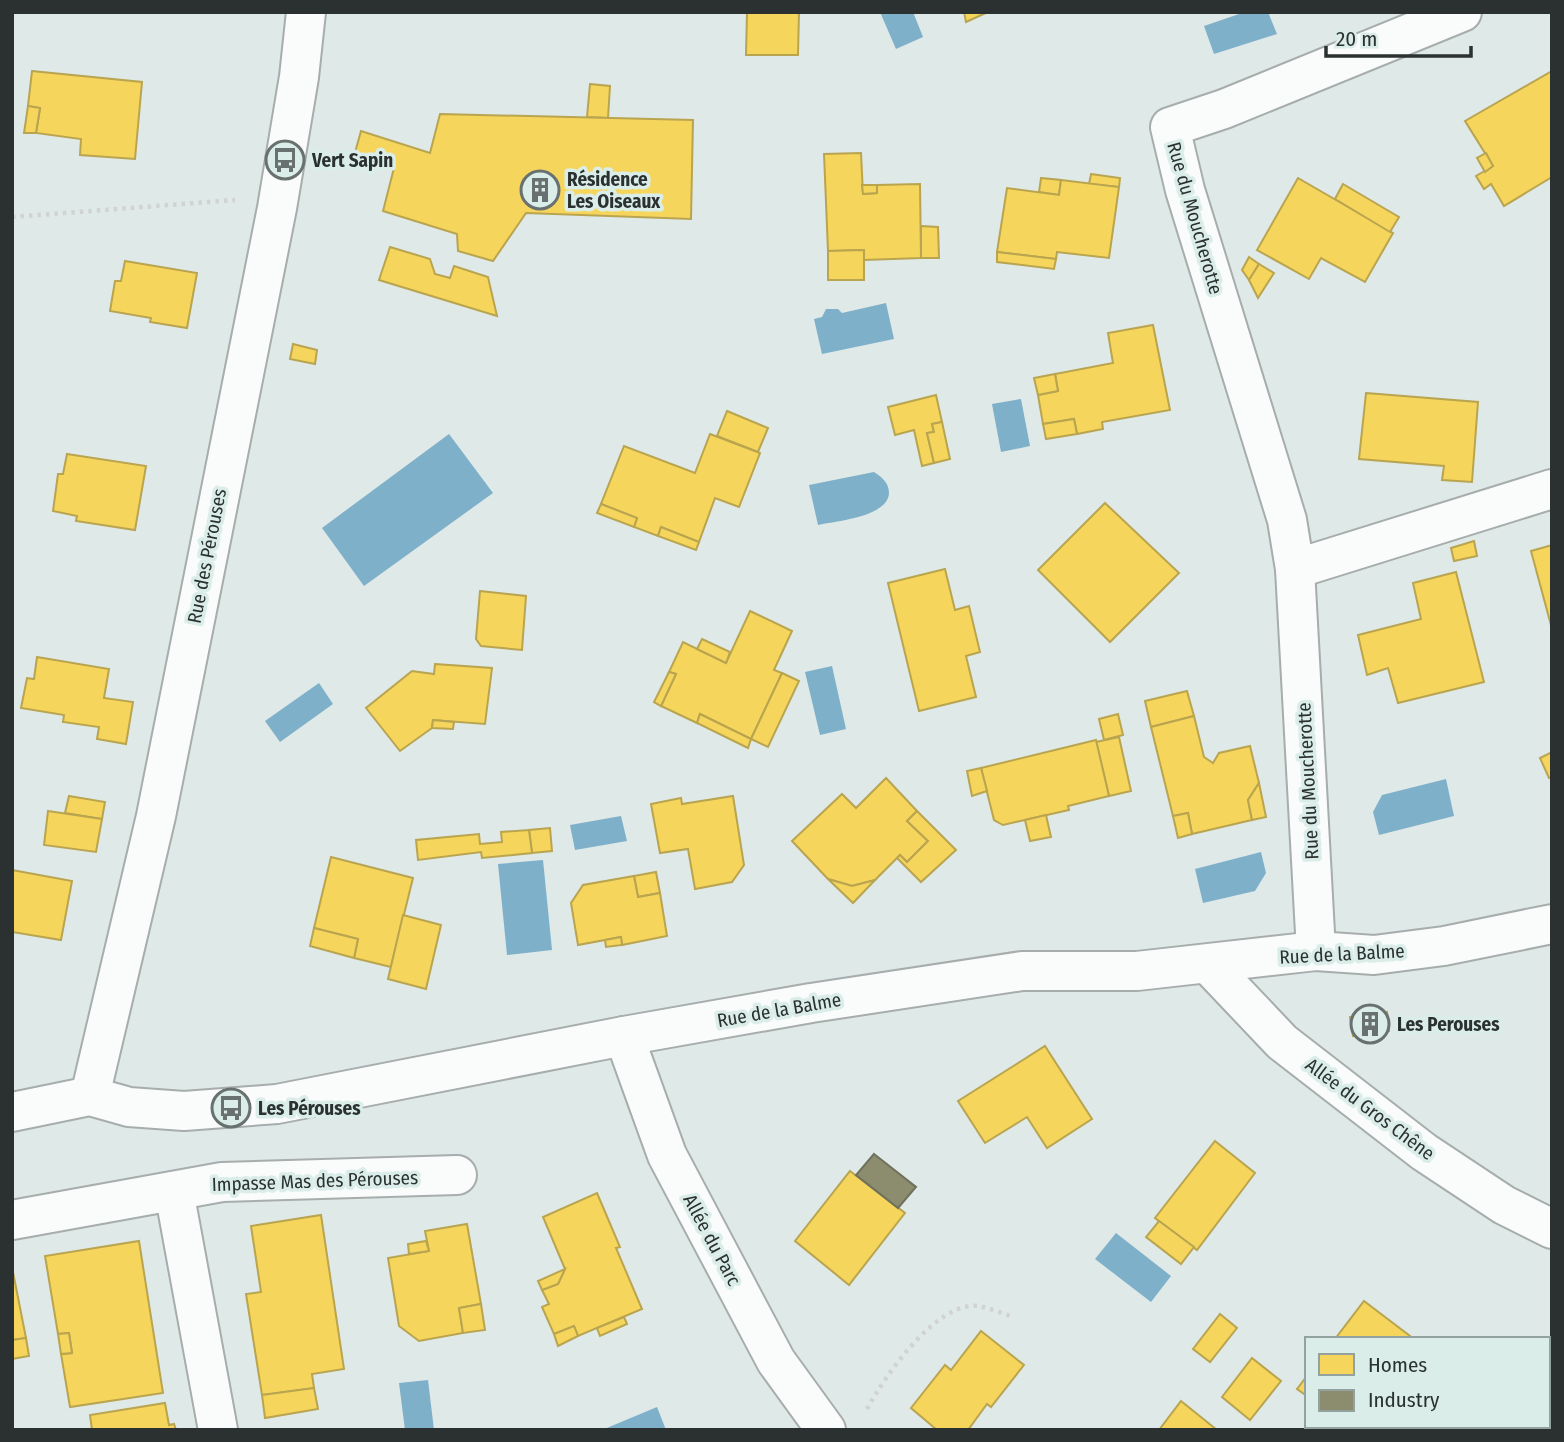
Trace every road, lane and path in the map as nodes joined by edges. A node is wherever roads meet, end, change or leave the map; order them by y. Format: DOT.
graph roads {
  1 [pos="306,12"];
  2 [pos="1462,12"];
  3 [pos="276,208"];
  4 [pos="12,217"];
  5 [pos="1552,489"];
  6 [pos="1295,569"];
  7 [pos="1552,923"];
  8 [pos="1317,951"];
  9 [pos="1208,964"];
  10 [pos="624,1036"];
  11 [pos="90,1096"];
  12 [pos="12,1112"];
  13 [pos="457,1175"];
  14 [pos="174,1191"];
  15 [pos="12,1220"];
  16 [pos="1552,1229"];
  17 [pos="1011,1316"];
  18 [pos="844,1424"];
  19 [pos="218,1430"];
  1 -- 3 [label="street, Rue des Pérouses"];
  2 -- 6 [label="street, Rue du Moucherotte"];
  3 -- 4 [label="path"];
  3 -- 11 [label="street, Rue des Pérouses"];
  5 -- 6 [label="street"];
  6 -- 8 [label="street, Rue du Moucherotte"];
  7 -- 8 [label="street, Rue de la Balme"];
  8 -- 9 [label="street, Rue de la Balme"];
  9 -- 10 [label="street, Rue de la Balme"];
  9 -- 16 [label="street, Allée du Gros Chêne"];
  10 -- 11 [label="street, Rue de la Balme"];
  10 -- 18 [label="street, Allée du Parc"];
  11 -- 12 [label="street, Rue de la Balme"];
  13 -- 14 [label="street, Impasse Mas des Pérouses"];
  14 -- 15 [label="street, Impasse Mas des Pérouses"];
  14 -- 19 [label="street"];
  17 -- 18 [label="path"];
}
